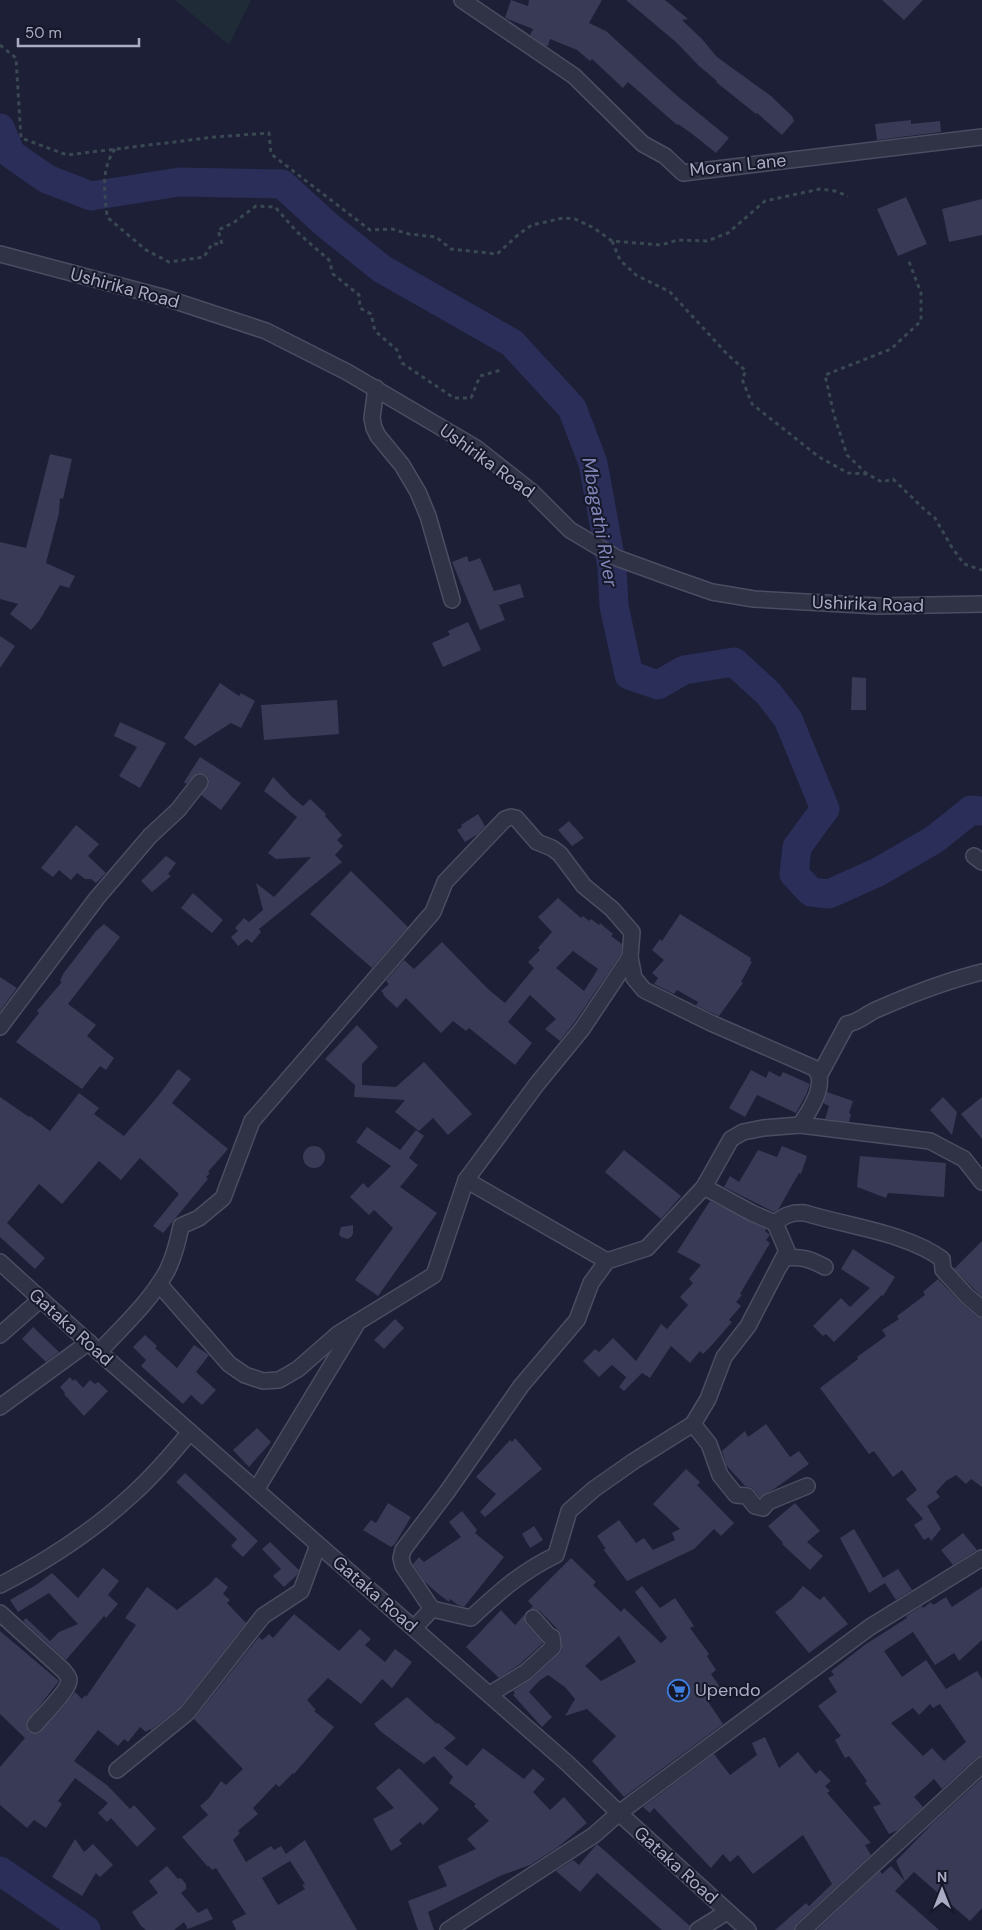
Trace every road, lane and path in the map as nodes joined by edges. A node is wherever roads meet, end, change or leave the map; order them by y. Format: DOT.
graph roads {
  1 [pos="462,0"];
  2 [pos="0,45"];
  3 [pos="982,137"];
  4 [pos="116,148"];
  5 [pos="848,196"];
  6 [pos="612,241"];
  7 [pos="0,254"];
  8 [pos="908,259"];
  9 [pos="501,370"];
  10 [pos="376,388"];
  11 [pos="867,474"];
  12 [pos="982,570"];
  13 [pos="452,600"];
  14 [pos="982,604"];
  15 [pos="200,782"];
  16 [pos="630,957"];
  17 [pos="982,972"];
  18 [pos="0,1027"];
  19 [pos="819,1076"];
  20 [pos="800,1126"];
  21 [pos="466,1180"];
  22 [pos="982,1182"];
  23 [pos="704,1187"];
  24 [pos="775,1223"];
  25 [pos="608,1261"];
  26 [pos="0,1262"];
  27 [pos="825,1267"];
  28 [pos="159,1284"];
  29 [pos="767,1291"];
  30 [pos="41,1299"];
  31 [pos="982,1309"];
  32 [pos="357,1322"];
  33 [pos="0,1335"];
  34 [pos="94,1347"];
  35 [pos="0,1407"];
  36 [pos="693,1424"];
  37 [pos="190,1432"];
  38 [pos="806,1486"];
  39 [pos="256,1490"];
  40 [pos="318,1545"];
  41 [pos="982,1558"];
  42 [pos="0,1584"];
  43 [pos="432,1609"];
  44 [pos="0,1613"];
  45 [pos="534,1618"];
  46 [pos="414,1628"];
  47 [pos="490,1694"];
  48 [pos="34,1725"];
  49 [pos="982,1765"];
  50 [pos="117,1770"];
  51 [pos="619,1813"];
  52 [pos="727,1912"];
  53 [pos="448,1930"];
  54 [pos="698,1930"];
  55 [pos="748,1930"];
  56 [pos="803,1930"];
  1 -- 3 [label="street, Moran Lane"];
  2 -- 4 [label="path"];
  4 -- 6 [label="path"];
  4 -- 9 [label="path"];
  5 -- 6 [label="path"];
  6 -- 11 [label="path"];
  7 -- 10 [label="street, Ushirika Road"];
  8 -- 11 [label="path"];
  10 -- 13 [label="street"];
  10 -- 14 [label="street, Ushirika Road"];
  11 -- 12 [label="path"];
  15 -- 18 [label="street"];
  16 -- 19 [label="street"];
  16 -- 21 [label="street"];
  16 -- 28 [label="street"];
  17 -- 19 [label="street"];
  19 -- 20 [label="street"];
  20 -- 22 [label="street"];
  20 -- 23 [label="street"];
  21 -- 25 [label="street"];
  21 -- 32 [label="street"];
  23 -- 24 [label="street"];
  23 -- 25 [label="street"];
  24 -- 29 [label="street"];
  24 -- 31 [label="street"];
  25 -- 43 [label="street"];
  26 -- 30 [label="street, Gataka Road"];
  27 -- 29 [label="street"];
  28 -- 32 [label="street"];
  28 -- 34 [label="street"];
  29 -- 36 [label="street"];
  30 -- 33 [label="street"];
  30 -- 34 [label="street, Gataka Road"];
  32 -- 39 [label="street"];
  34 -- 35 [label="street"];
  34 -- 37 [label="street, Gataka Road"];
  36 -- 38 [label="street"];
  36 -- 43 [label="street"];
  37 -- 39 [label="street, Gataka Road"];
  37 -- 42 [label="street"];
  39 -- 40 [label="street, Gataka Road"];
  40 -- 46 [label="street, Gataka Road"];
  40 -- 50 [label="street"];
  41 -- 51 [label="street"];
  43 -- 46 [label="street"];
  44 -- 48 [label="street"];
  45 -- 47 [label="street"];
  46 -- 47 [label="street, Gataka Road"];
  47 -- 51 [label="street, Gataka Road"];
  49 -- 56 [label="street"];
  51 -- 52 [label="street, Gataka Road"];
  51 -- 53 [label="street"];
  52 -- 54 [label="street"];
  52 -- 55 [label="street, Gataka Road"];
}
